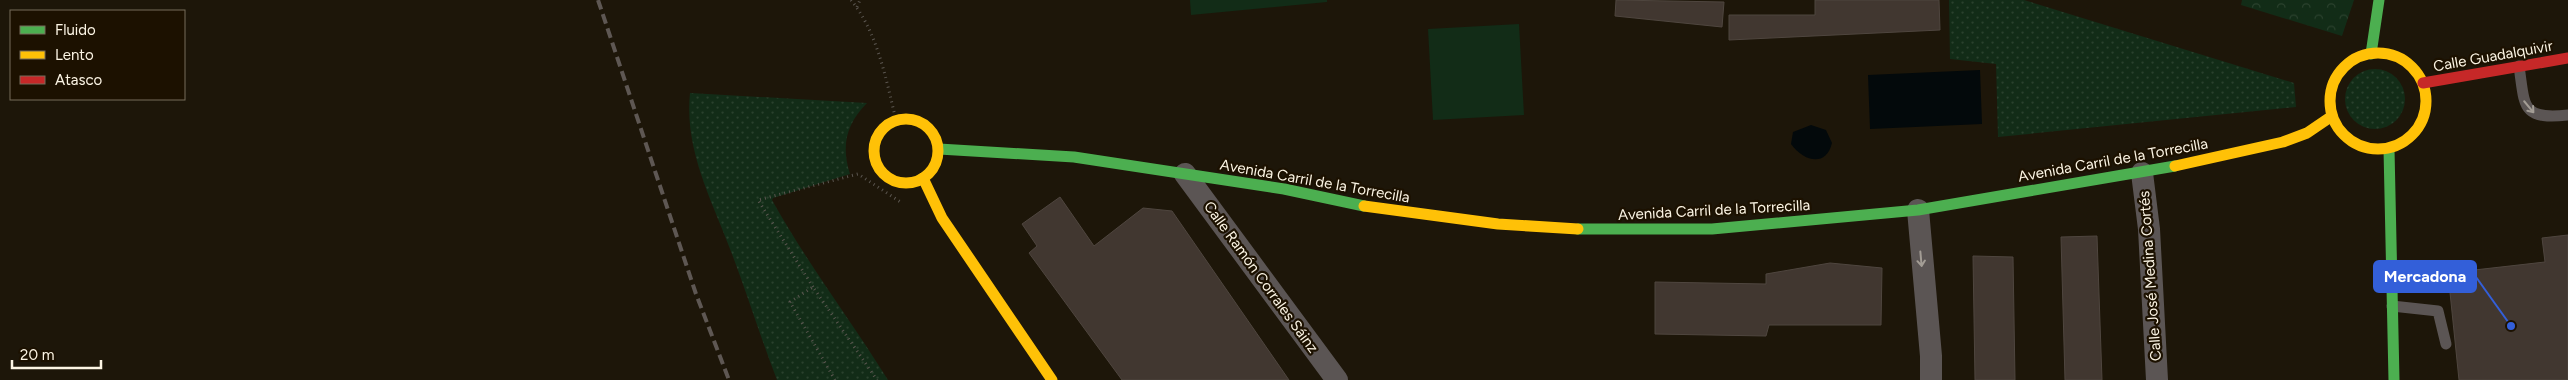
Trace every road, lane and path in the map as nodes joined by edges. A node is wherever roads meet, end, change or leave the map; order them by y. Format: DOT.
graph roads {
  1 [pos="851,0"];
  2 [pos="860,0"];
  3 [pos="2380,0"];
  4 [pos="857,8"];
  5 [pos="2371,54"];
  6 [pos="2568,58"];
  7 [pos="2519,66"];
  8 [pos="2423,83"];
  9 [pos="2568,115"];
  10 [pos="2332,116"];
  11 [pos="896,120"];
  12 [pos="2389,148"];
  13 [pos="939,149"];
  14 [pos="2142,173"];
  15 [pos="1185,174"];
  16 [pos="924,178"];
  17 [pos="908,207"];
  18 [pos="1918,210"];
  19 [pos="813,287"];
  20 [pos="2392,306"];
  21 [pos="2446,344"];
  22 [pos="835,380"];
  23 [pos="877,380"];
  24 [pos="1052,380"];
  25 [pos="1337,380"];
  26 [pos="1931,380"];
  27 [pos="2156,380"];
  28 [pos="2394,380"];
  1 -- 4 [label="path"];
  2 -- 4 [label="path"];
  3 -- 5 [label="main road"];
  4 -- 11 [label="path"];
  5 -- 8 [label="main road"];
  5 -- 10 [label="main road"];
  6 -- 7 [label="main road, Calle Guadalquivir"];
  7 -- 8 [label="main road, Calle Guadalquivir"];
  7 -- 9 [label="lane, one-way"];
  8 -- 12 [label="main road"];
  10 -- 12 [label="main road"];
  10 -- 14 [label="main road, Avenida Carril de la Torrecilla"];
  11 -- 13 [label="main road"];
  11 -- 16 [label="main road"];
  12 -- 20 [label="main road"];
  13 -- 15 [label="main road, Avenida Carril de la Torrecilla"];
  13 -- 16 [label="main road"];
  14 -- 18 [label="main road, Avenida Carril de la Torrecilla"];
  14 -- 27 [label="street, Calle José Medina Cortés"];
  15 -- 18 [label="main road, Avenida Carril de la Torrecilla"];
  15 -- 25 [label="street, Calle Ramón Corrales Sáinz"];
  16 -- 24 [label="main road"];
  17 -- 19 [label="path"];
  18 -- 26 [label="street, one-way"];
  19 -- 22 [label="path"];
  19 -- 23 [label="path"];
  20 -- 21 [label="lane"];
  20 -- 28 [label="main road"];
}
